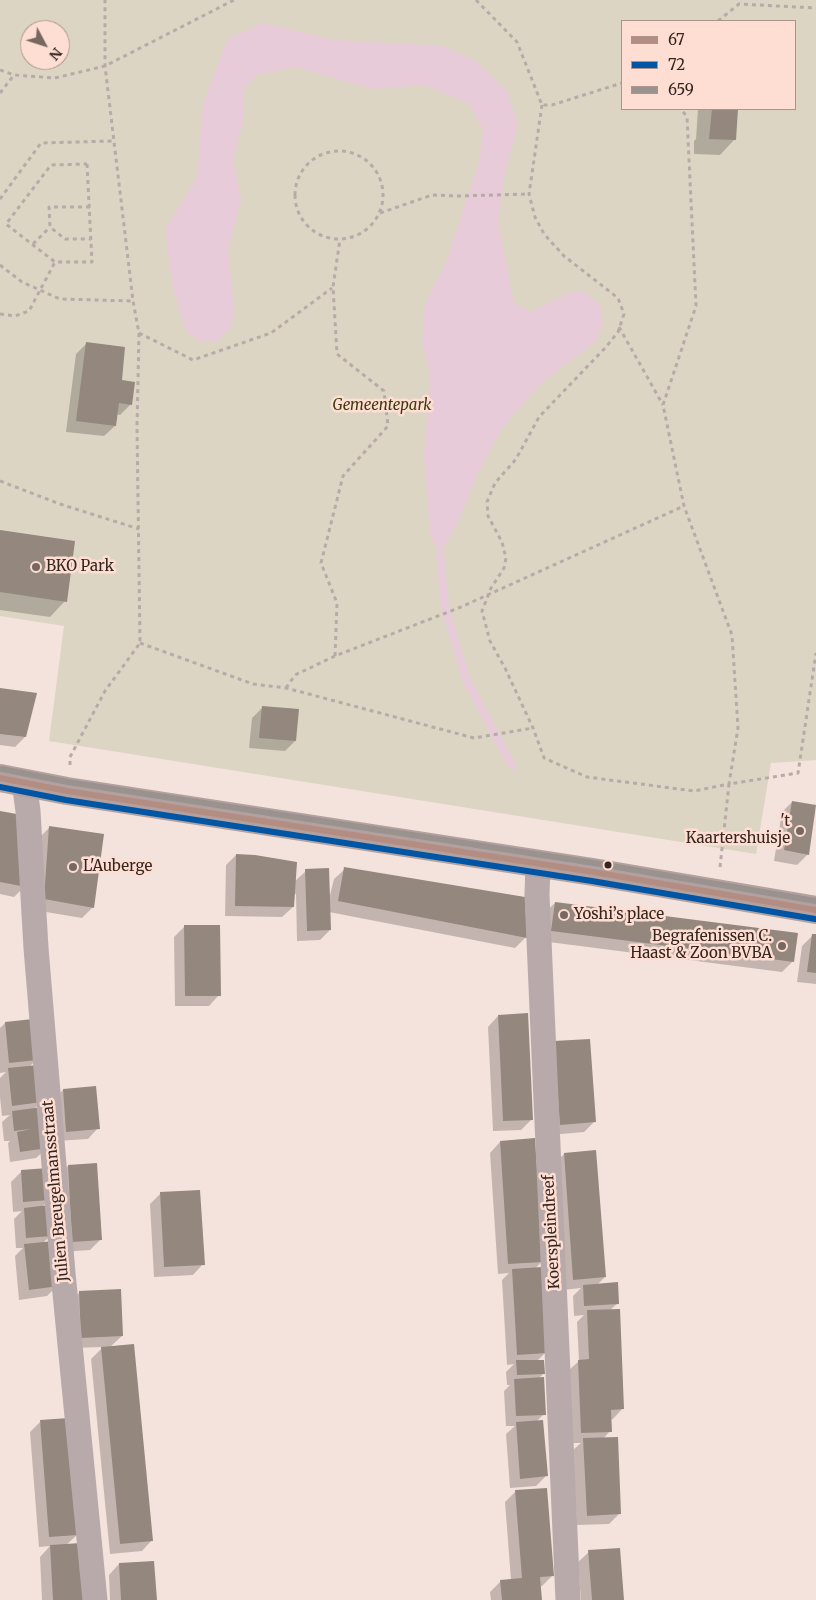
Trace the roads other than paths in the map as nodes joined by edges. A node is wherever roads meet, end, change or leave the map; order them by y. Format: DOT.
graph roads {
  1 [pos="12,780"];
  2 [pos="538,864"];
  3 [pos="816,910"];
  4 [pos="95,1600"];
  5 [pos="568,1600"];
  1 -- 2 [label="main road"];
  1 -- 4 [label="street, Julien Breugelmansstraat"];
  2 -- 3 [label="main road"];
  2 -- 5 [label="street, Koerspleindreef"];
}
